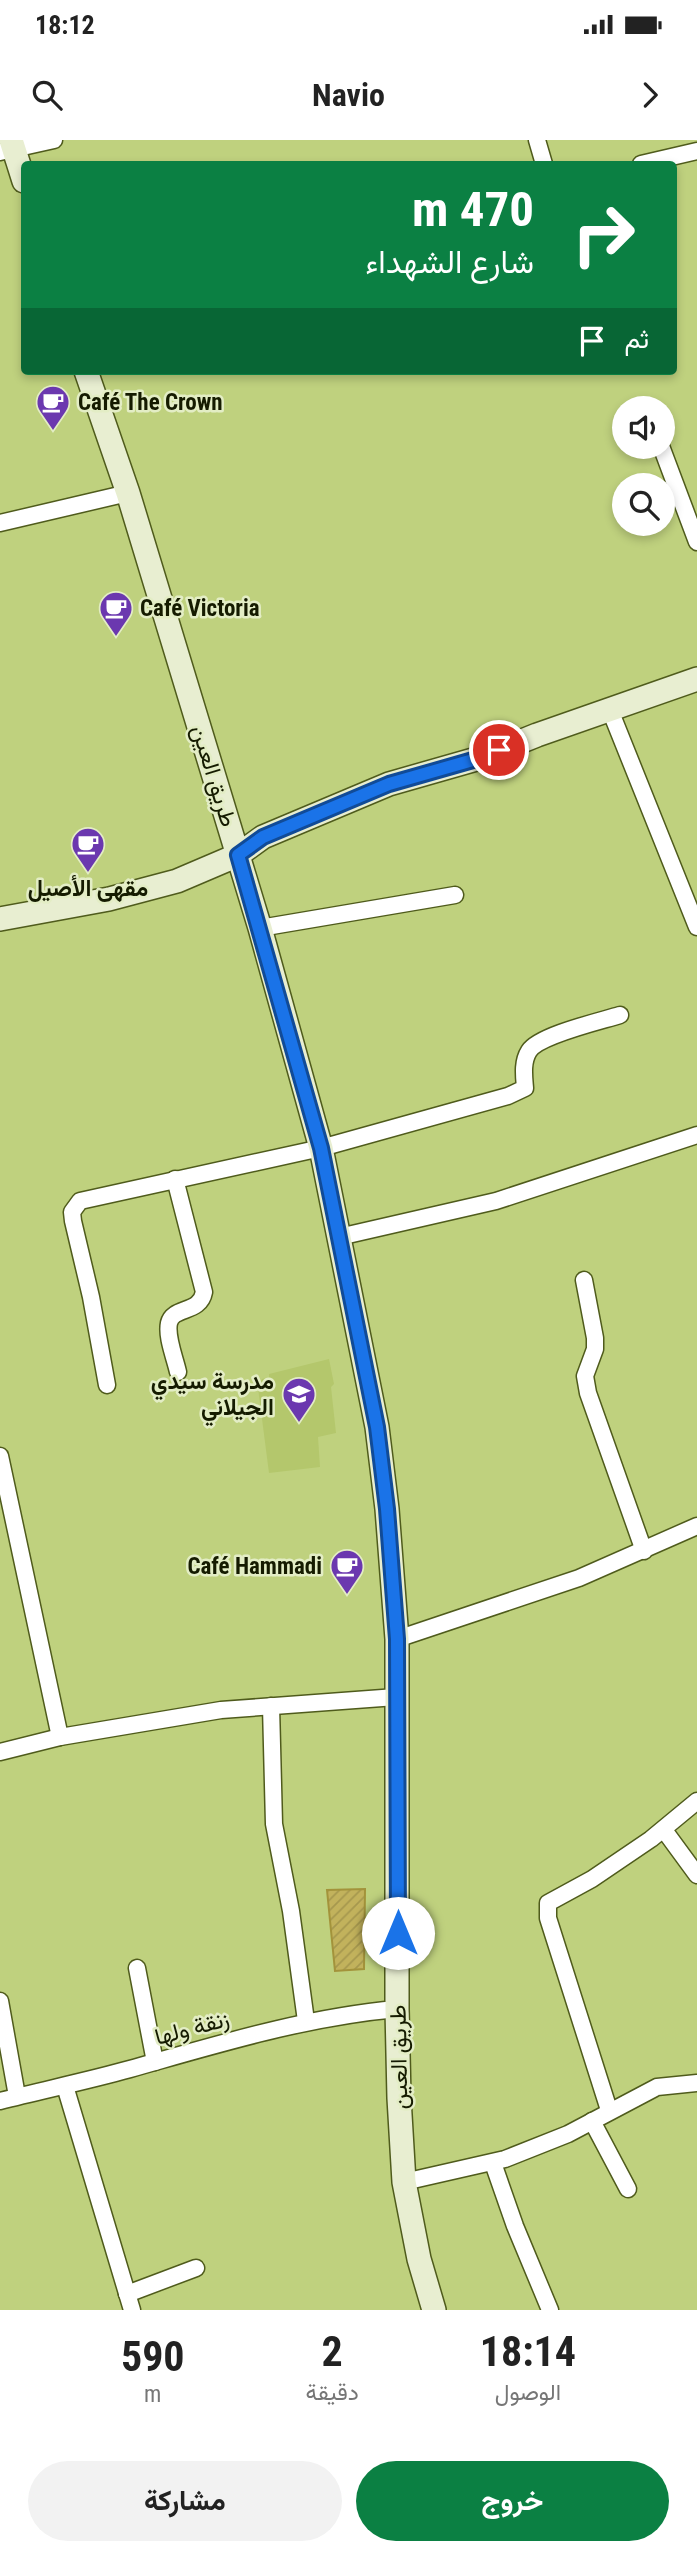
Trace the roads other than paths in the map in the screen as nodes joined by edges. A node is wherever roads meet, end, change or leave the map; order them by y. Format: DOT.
graph roads {
  1 [pos="54,140"];
  2 [pos="537,140"];
  3 [pos="8,147"];
  4 [pos="697,150"];
  5 [pos="543,161"];
  6 [pos="652,161"];
  7 [pos="21,175"];
  8 [pos="87,375"];
  9 [pos="666,459"];
  10 [pos="128,493"];
  11 [pos="0,523"];
  12 [pos="697,542"];
  13 [pos="697,680"];
  14 [pos="610,710"];
  15 [pos="238,855"];
  16 [pos="455,895"];
  17 [pos="0,919"];
  18 [pos="697,927"];
  19 [pos="260,928"];
  20 [pos="620,1014"];
  21 [pos="697,1135"];
  22 [pos="321,1148"];
  23 [pos="175,1179"];
  24 [pos="339,1237"];
  25 [pos="584,1280"];
  26 [pos="178,1372"];
  27 [pos="107,1385"];
  28 [pos="0,1456"];
  29 [pos="697,1527"];
  30 [pos="644,1551"];
  31 [pos="397,1639"];
  32 [pos="396,1697"];
  33 [pos="271,1706"];
  34 [pos="60,1737"];
  35 [pos="0,1752"];
  36 [pos="697,1801"];
  37 [pos="664,1830"];
  38 [pos="697,1875"];
  39 [pos="138,1969"];
  40 [pos="0,2001"];
  41 [pos="397,2009"];
  42 [pos="306,2021"];
  43 [pos="155,2062"];
  44 [pos="697,2084"];
  45 [pos="65,2086"];
  46 [pos="17,2096"];
  47 [pos="0,2101"];
  48 [pos="609,2110"];
  49 [pos="592,2121"];
  50 [pos="493,2163"];
  51 [pos="404,2182"];
  52 [pos="628,2189"];
  53 [pos="196,2268"];
  54 [pos="127,2294"];
  55 [pos="132,2310"];
  56 [pos="434,2310"];
  57 [pos="550,2310"];
  1 -- 3 [label="street"];
  2 -- 5 [label="street"];
  3 -- 7 [label="main road"];
  4 -- 6 [label="street"];
  8 -- 10 [label="main road, طريق العين"];
  9 -- 12 [label="street"];
  10 -- 11 [label="street"];
  10 -- 15 [label="main road, طريق العين"];
  13 -- 14 [label="main road"];
  14 -- 15 [label="main road"];
  14 -- 18 [label="street"];
  15 -- 17 [label="main road"];
  15 -- 19 [label="main road, طريق العين"];
  16 -- 19 [label="street"];
  19 -- 22 [label="main road, طريق العين"];
  20 -- 22 [label="street"];
  21 -- 24 [label="street"];
  22 -- 23 [label="street"];
  22 -- 24 [label="main road, طريق العين"];
  23 -- 26 [label="street"];
  23 -- 27 [label="street"];
  24 -- 31 [label="main road, طريق العين"];
  25 -- 30 [label="street"];
  28 -- 34 [label="street"];
  29 -- 30 [label="street"];
  30 -- 31 [label="street"];
  31 -- 32 [label="main road, طريق العين"];
  32 -- 33 [label="street"];
  32 -- 41 [label="main road, طريق العين"];
  33 -- 34 [label="street"];
  33 -- 42 [label="street"];
  34 -- 35 [label="street"];
  36 -- 37 [label="street"];
  37 -- 38 [label="street"];
  37 -- 48 [label="street"];
  39 -- 43 [label="street"];
  40 -- 46 [label="street"];
  41 -- 42 [label="street, زنقة ولها"];
  41 -- 51 [label="main road, طريق العين"];
  42 -- 43 [label="street, زنقة ولها"];
  43 -- 45 [label="street, زنقة ولها"];
  44 -- 48 [label="street"];
  45 -- 46 [label="street, زنقة ولها"];
  45 -- 54 [label="street"];
  46 -- 47 [label="street, زنقة ولها"];
  48 -- 49 [label="street"];
  49 -- 50 [label="street"];
  49 -- 52 [label="street"];
  50 -- 51 [label="street"];
  50 -- 57 [label="street"];
  51 -- 56 [label="main road, طريق العين"];
  53 -- 54 [label="street"];
  54 -- 55 [label="street"];
}
